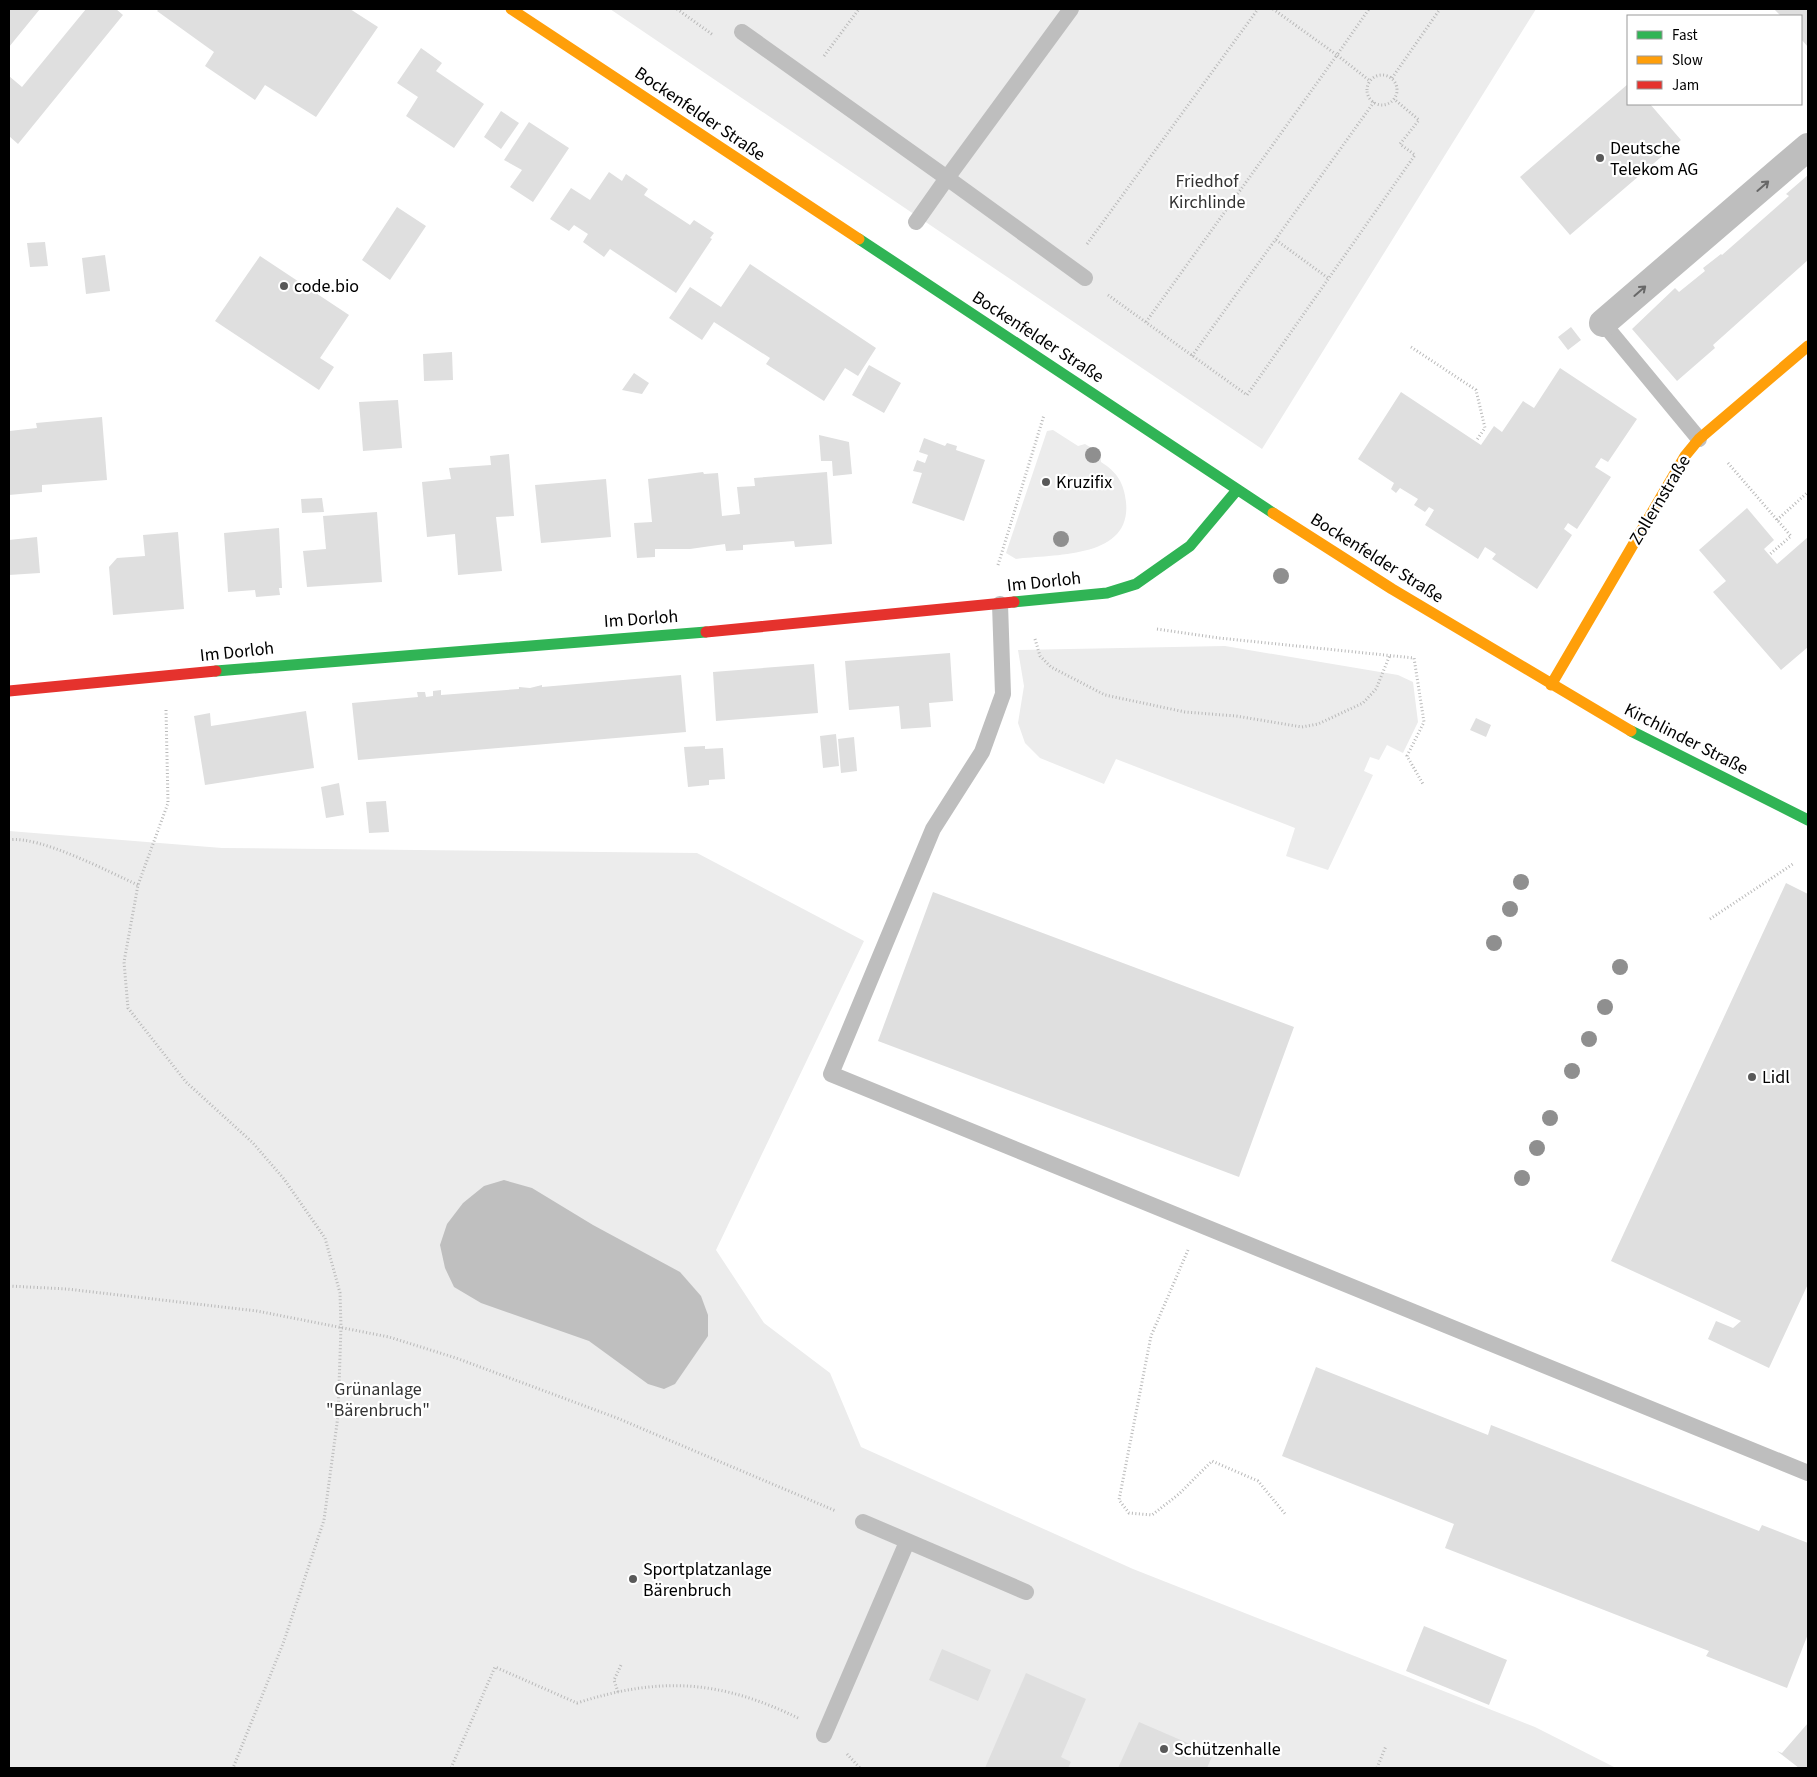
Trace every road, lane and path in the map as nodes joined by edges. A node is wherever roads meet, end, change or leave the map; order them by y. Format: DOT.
graph roads {
  1 [pos="511,9"];
  2 [pos="859,9"];
  3 [pos="1071,9"];
  4 [pos="1258,9"];
  5 [pos="1273,9"];
  6 [pos="1369,9"];
  7 [pos="1440,9"];
  8 [pos="742,32"];
  9 [pos="1337,55"];
  10 [pos="1392,78"];
  11 [pos="807,79"];
  12 [pos="1370,81"];
  13 [pos="1394,99"];
  14 [pos="1374,102"];
  15 [pos="1808,147"];
  16 [pos="947,178"];
  17 [pos="916,222"];
  18 [pos="1276,240"];
  19 [pos="1070,267"];
  20 [pos="1084,278"];
  21 [pos="1328,278"];
  22 [pos="1146,322"];
  23 [pos="1602,323"];
  24 [pos="1808,346"];
  25 [pos="1411,347"];
  26 [pos="1192,356"];
  27 [pos="1044,416"];
  28 [pos="1699,439"];
  29 [pos="1476,441"];
  30 [pos="1728,463"];
  31 [pos="1237,490"];
  32 [pos="1808,492"];
  33 [pos="1777,520"];
  34 [pos="1770,555"];
  35 [pos="998,565"];
  36 [pos="1000,604"];
  37 [pos="1157,629"];
  38 [pos="1035,639"];
  39 [pos="1390,655"];
  40 [pos="165,677"];
  41 [pos="1551,685"];
  42 [pos="9,691"];
  43 [pos="1423,784"];
  44 [pos="1808,820"];
  45 [pos="9,840"];
  46 [pos="1793,864"];
  47 [pos="138,885"];
  48 [pos="1710,919"];
  49 [pos="1199,1224"];
  50 [pos="9,1286"];
  51 [pos="342,1327"];
  52 [pos="1808,1472"];
  53 [pos="1286,1515"];
  54 [pos="863,1522"];
  55 [pos="907,1542"];
  56 [pos="1026,1592"];
  57 [pos="622,1663"];
  58 [pos="618,1692"];
  59 [pos="824,1736"];
  60 [pos="1386,1746"];
  61 [pos="233,1768"];
  62 [pos="451,1768"];
  63 [pos="860,1768"];
  64 [pos="1377,1768"];
  1 -- 31 [label="street, Bockenfelder Straße"];
  2 -- 11 [label="path"];
  3 -- 16 [label="lane"];
  4 -- 19 [label="path"];
  5 -- 9 [label="path"];
  6 -- 9 [label="path"];
  7 -- 10 [label="path"];
  8 -- 11 [label="lane"];
  9 -- 12 [label="path"];
  9 -- 22 [label="path"];
  10 -- 12 [label="path"];
  10 -- 13 [label="path"];
  11 -- 16 [label="lane"];
  12 -- 14 [label="path"];
  13 -- 14 [label="path"];
  13 -- 21 [label="path"];
  14 -- 18 [label="path"];
  23 -- 15 [label="street, one-way"];
  16 -- 17 [label="lane"];
  16 -- 19 [label="lane"];
  18 -- 21 [label="path"];
  18 -- 26 [label="path"];
  19 -- 20 [label="lane"];
  20 -- 22 [label="path"];
  21 -- 26 [label="path"];
  22 -- 26 [label="path"];
  23 -- 28 [label="lane"];
  24 -- 28 [label="street, Zollernstraße"];
  25 -- 29 [label="path"];
  27 -- 35 [label="path"];
  28 -- 41 [label="street, Zollernstraße"];
  30 -- 33 [label="path"];
  31 -- 36 [label="street, Im Dorloh"];
  31 -- 41 [label="street, Bockenfelder Straße"];
  32 -- 33 [label="path"];
  33 -- 34 [label="path"];
  36 -- 40 [label="street, Im Dorloh"];
  36 -- 49 [label="lane"];
  37 -- 39 [label="path"];
  38 -- 39 [label="path"];
  39 -- 43 [label="path"];
  40 -- 42 [label="street, Im Dorloh"];
  40 -- 47 [label="path"];
  41 -- 44 [label="street, Kirchlinder Straße"];
  45 -- 47 [label="path"];
  46 -- 48 [label="path"];
  47 -- 51 [label="path"];
  49 -- 52 [label="lane"];
  49 -- 53 [label="path"];
  50 -- 51 [label="path"];
  51 -- 54 [label="path"];
  51 -- 61 [label="path"];
  54 -- 55 [label="lane"];
  55 -- 56 [label="lane"];
  55 -- 59 [label="lane"];
  57 -- 58 [label="path"];
  58 -- 59 [label="path"];
  58 -- 62 [label="path"];
  59 -- 63 [label="path"];
  60 -- 64 [label="path"];
}
